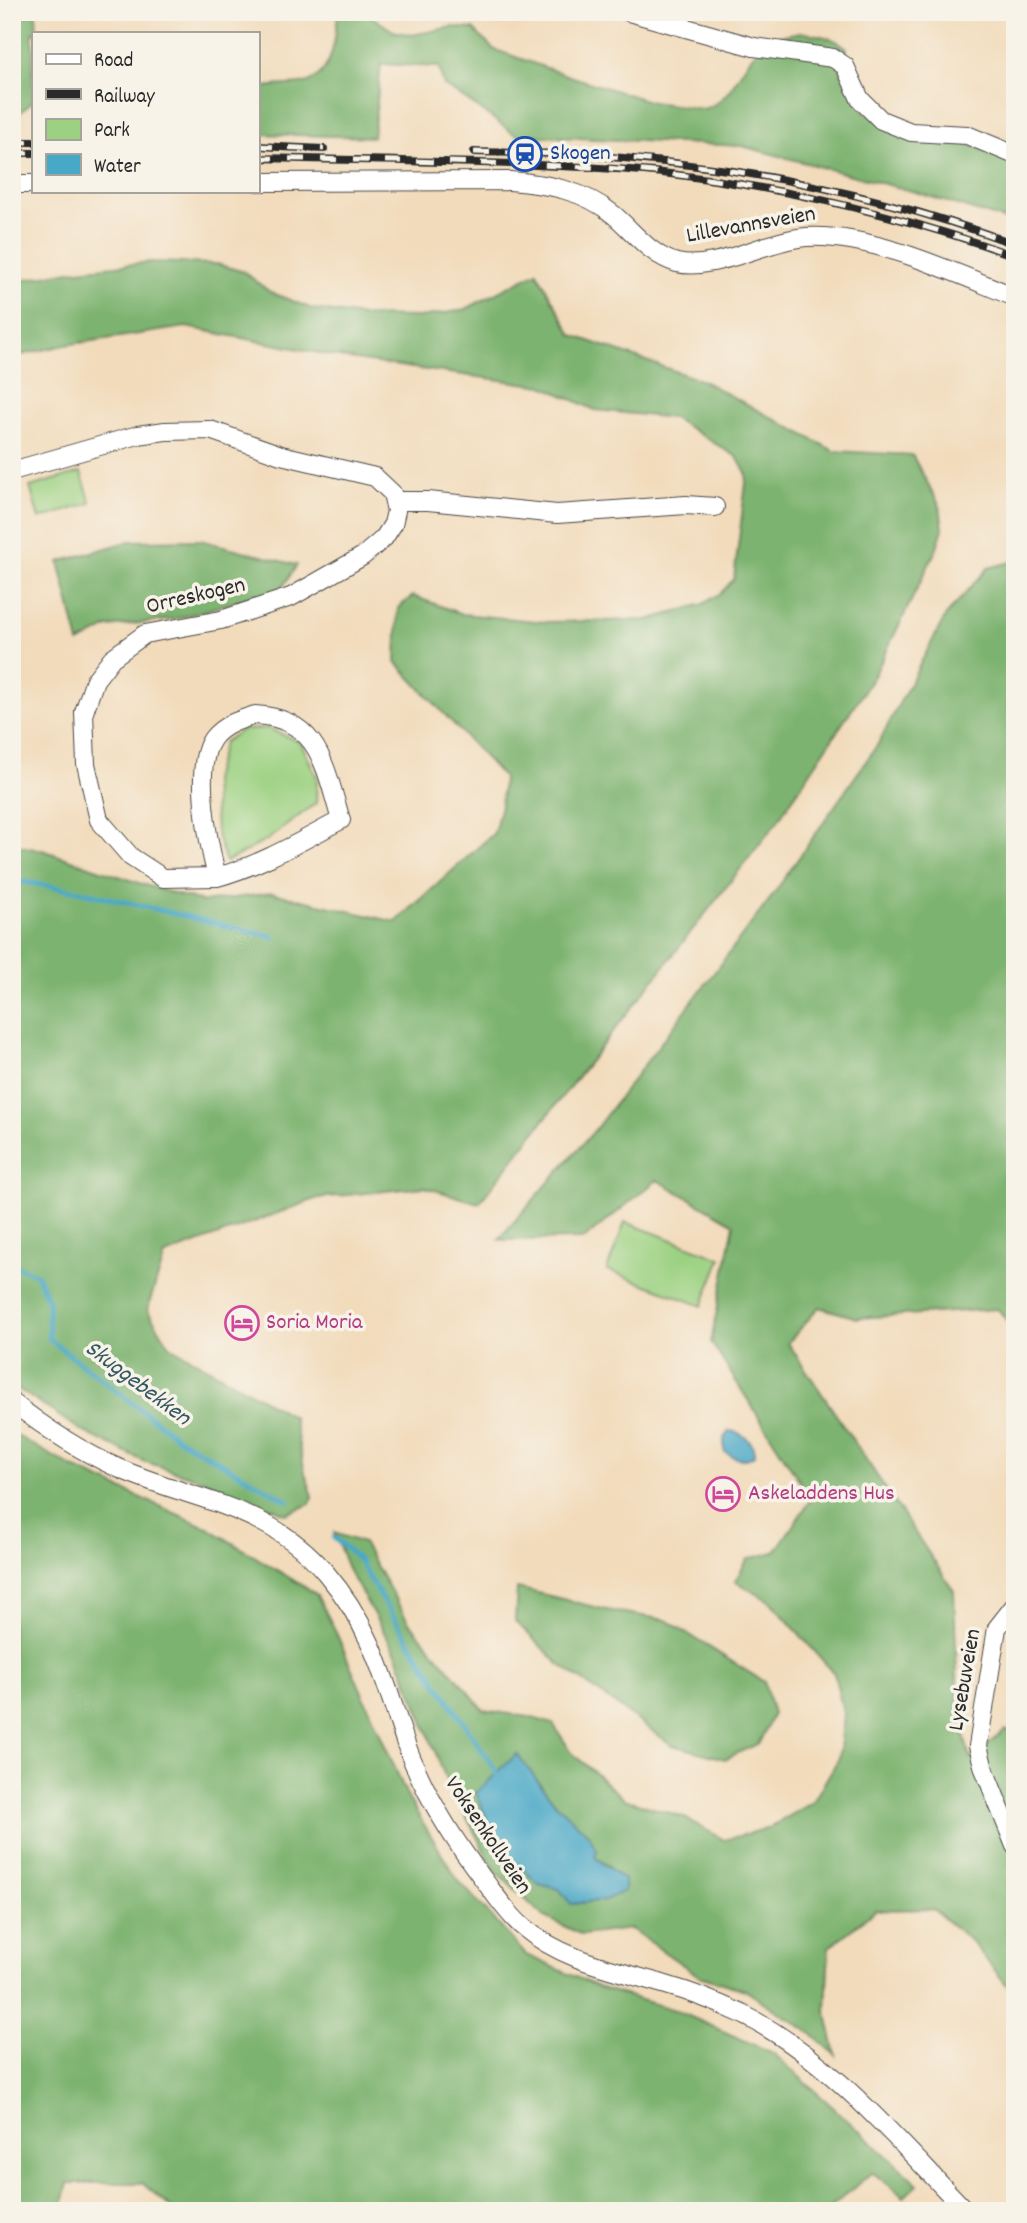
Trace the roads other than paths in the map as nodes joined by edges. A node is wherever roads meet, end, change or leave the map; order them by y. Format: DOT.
graph roads {
  1 [pos="629,12"];
  2 [pos="1015,155"];
  3 [pos="259,182"];
  4 [pos="12,184"];
  5 [pos="32,184"];
  6 [pos="1015,297"];
  7 [pos="12,471"];
  8 [pos="395,500"];
  9 [pos="715,507"];
  10 [pos="217,877"];
  11 [pos="12,1402"];
  12 [pos="1015,1605"];
  13 [pos="1015,1846"];
  14 [pos="966,2211"];
  1 -- 2 [label="street"];
  3 -- 6 [label="street, Lillevannsveien"];
  4 -- 5 [label="street"];
  7 -- 8 [label="street"];
  8 -- 9 [label="street"];
  8 -- 10 [label="street, Orreskogen"];
  10 -- 10 [label="street, Orreskogen"];
  11 -- 14 [label="street, Voksenkollveien"];
  12 -- 13 [label="street, Lysebuveien"];
}
